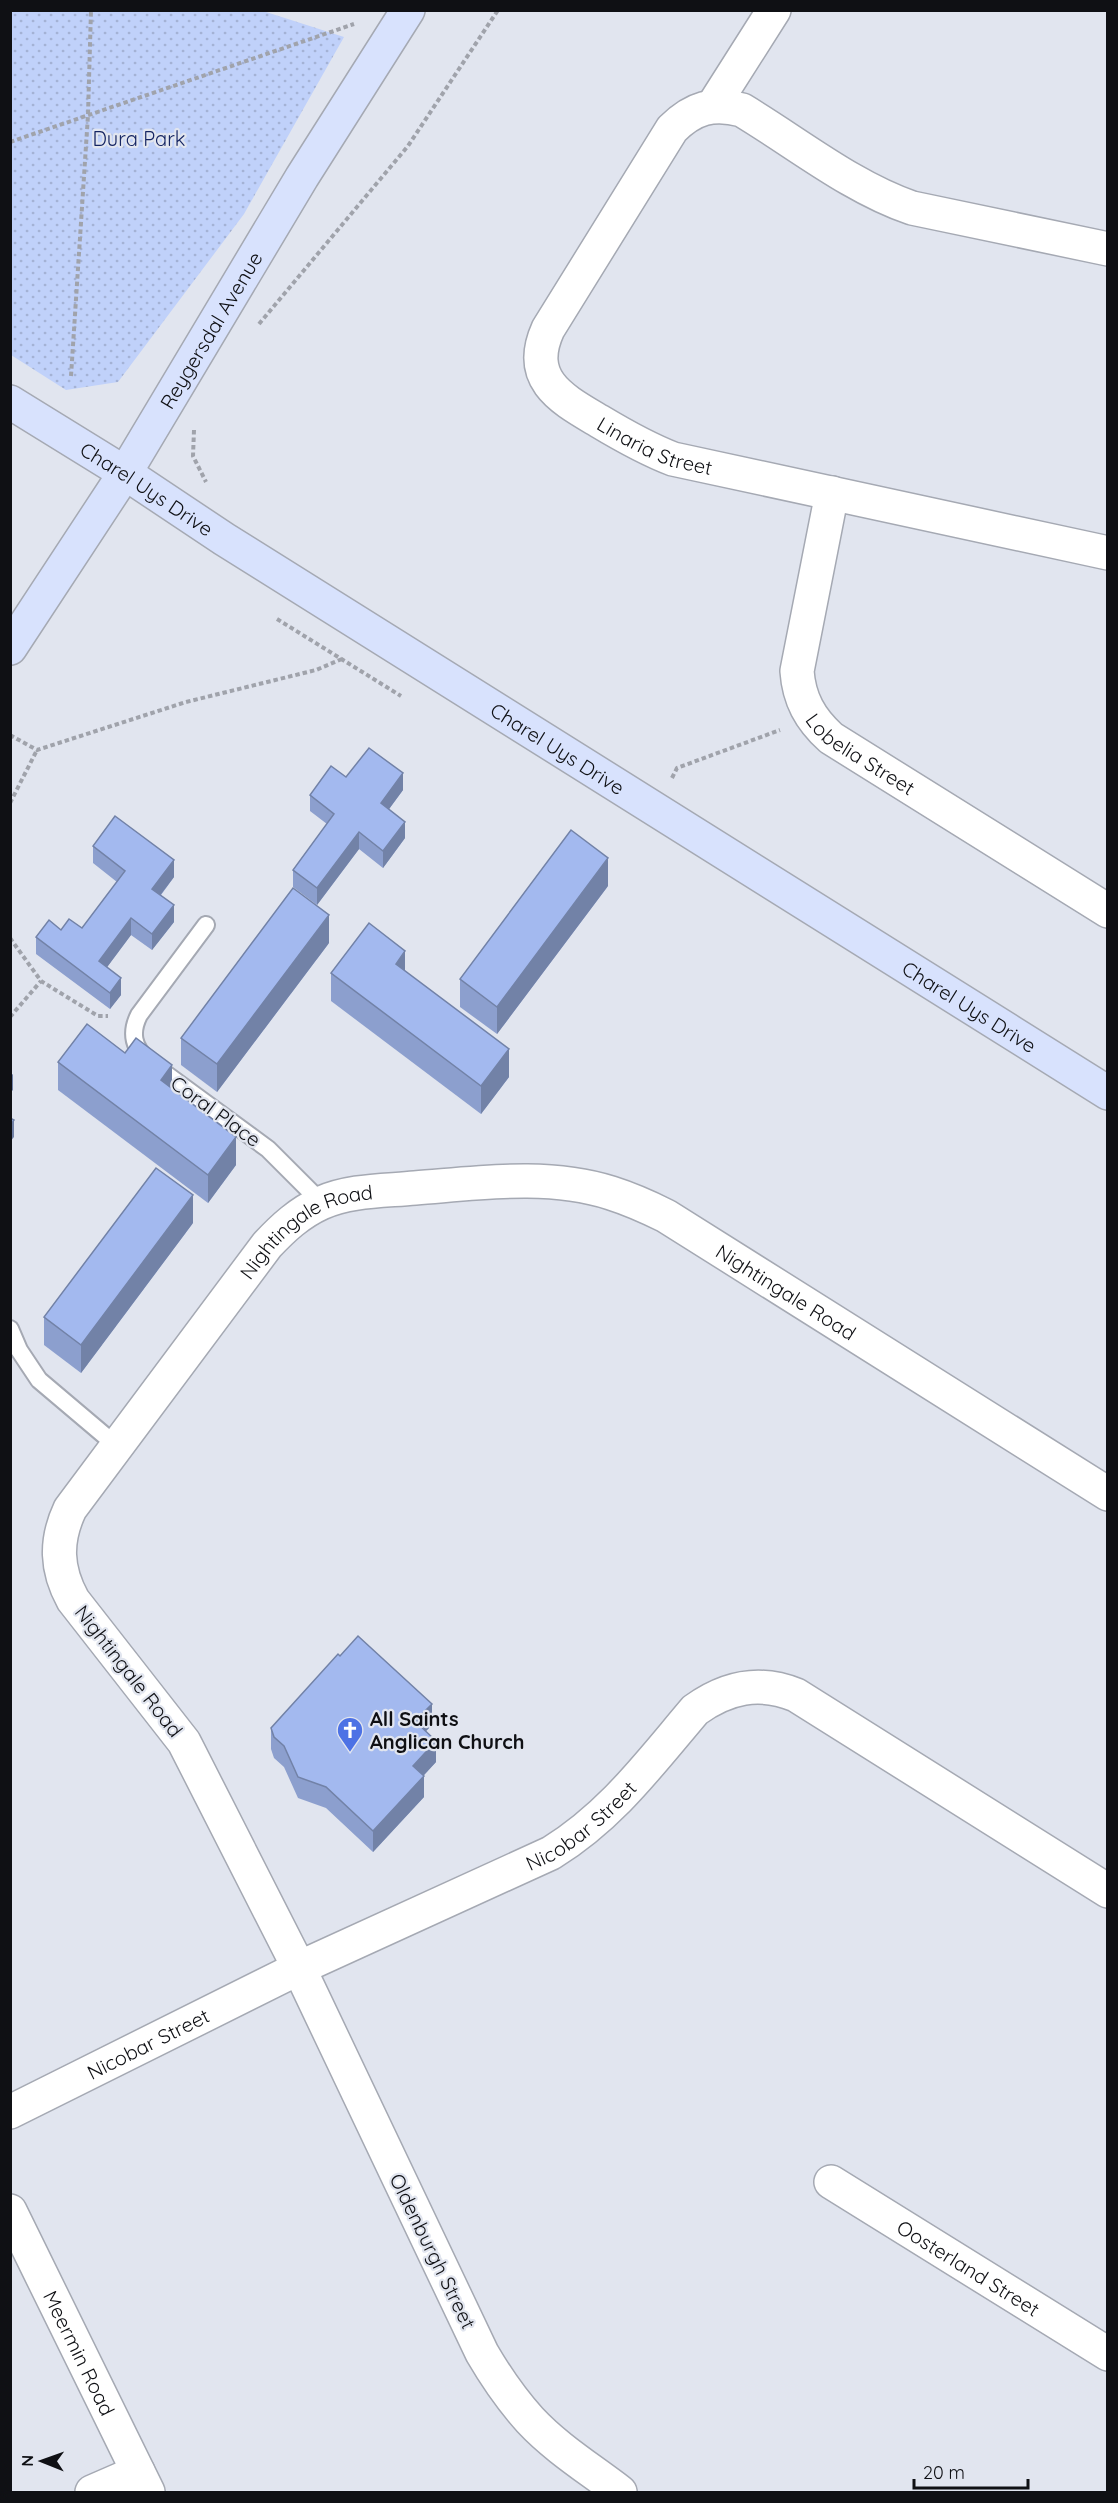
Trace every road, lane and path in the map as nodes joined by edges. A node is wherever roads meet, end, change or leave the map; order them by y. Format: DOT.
graph roads {
  1 [pos="91,10"];
  2 [pos="408,10"];
  3 [pos="498,10"];
  4 [pos="774,10"];
  5 [pos="354,24"];
  6 [pos="713,105"];
  7 [pos="88,115"];
  8 [pos="10,142"];
  9 [pos="1107,249"];
  10 [pos="257,326"];
  11 [pos="71,376"];
  12 [pos="10,402"];
  13 [pos="194,427"];
  14 [pos="125,473"];
  15 [pos="207,484"];
  16 [pos="832,493"];
  17 [pos="1107,553"];
  18 [pos="272,615"];
  19 [pos="369,630"];
  20 [pos="10,648"];
  21 [pos="341,660"];
  22 [pos="401,696"];
  23 [pos="812,718"];
  24 [pos="10,735"];
  25 [pos="38,750"];
  26 [pos="10,803"];
  27 [pos="656,810"];
  28 [pos="1107,911"];
  29 [pos="206,924"];
  30 [pos="10,938"];
  31 [pos="41,981"];
  32 [pos="139,1014"];
  33 [pos="10,1017"];
  34 [pos="1107,1093"];
  35 [pos="322,1203"];
  36 [pos="10,1329"];
  37 [pos="117,1446"];
  38 [pos="1107,1494"];
  39 [pos="1107,1891"];
  40 [pos="299,1968"];
  41 [pos="10,2112"];
  42 [pos="831,2182"];
  43 [pos="10,2211"];
  44 [pos="1107,2354"];
  45 [pos="143,2482"];
  46 [pos="92,2493"];
  47 [pos="620,2493"];
  1 -- 7 [label="path"];
  2 -- 14 [label="main road, Reygersdal Avenue"];
  3 -- 10 [label="path"];
  4 -- 6 [label="street"];
  5 -- 7 [label="path"];
  6 -- 9 [label="street"];
  6 -- 16 [label="street, Linaria Street"];
  7 -- 8 [label="path"];
  7 -- 11 [label="path"];
  12 -- 14 [label="main road, Charel Uys Drive"];
  13 -- 15 [label="path"];
  14 -- 19 [label="main road, Charel Uys Drive"];
  14 -- 20 [label="main road, Reygersdal Avenue"];
  16 -- 17 [label="street, Linaria Street"];
  16 -- 23 [label="street, Lobelia Street"];
  18 -- 21 [label="path"];
  19 -- 21 [label="path"];
  19 -- 27 [label="main road, Charel Uys Drive"];
  21 -- 22 [label="path"];
  21 -- 25 [label="path"];
  23 -- 27 [label="path"];
  23 -- 28 [label="street, Lobelia Street"];
  24 -- 25 [label="path"];
  25 -- 26 [label="path"];
  27 -- 34 [label="main road, Charel Uys Drive"];
  29 -- 32 [label="lane"];
  30 -- 31 [label="path"];
  31 -- 32 [label="path"];
  31 -- 33 [label="path"];
  32 -- 35 [label="lane, Coral Place"];
  35 -- 37 [label="street, Nightingale Road"];
  35 -- 38 [label="street, Nightingale Road"];
  36 -- 37 [label="lane"];
  37 -- 40 [label="street, Nightingale Road"];
  39 -- 40 [label="street, Nicobar Street"];
  40 -- 41 [label="street, Nicobar Street"];
  40 -- 47 [label="street, Oldenburgh Street"];
  42 -- 44 [label="street, Oosterland Street"];
  43 -- 45 [label="street, Meermin Road"];
  45 -- 46 [label="street"];
}
